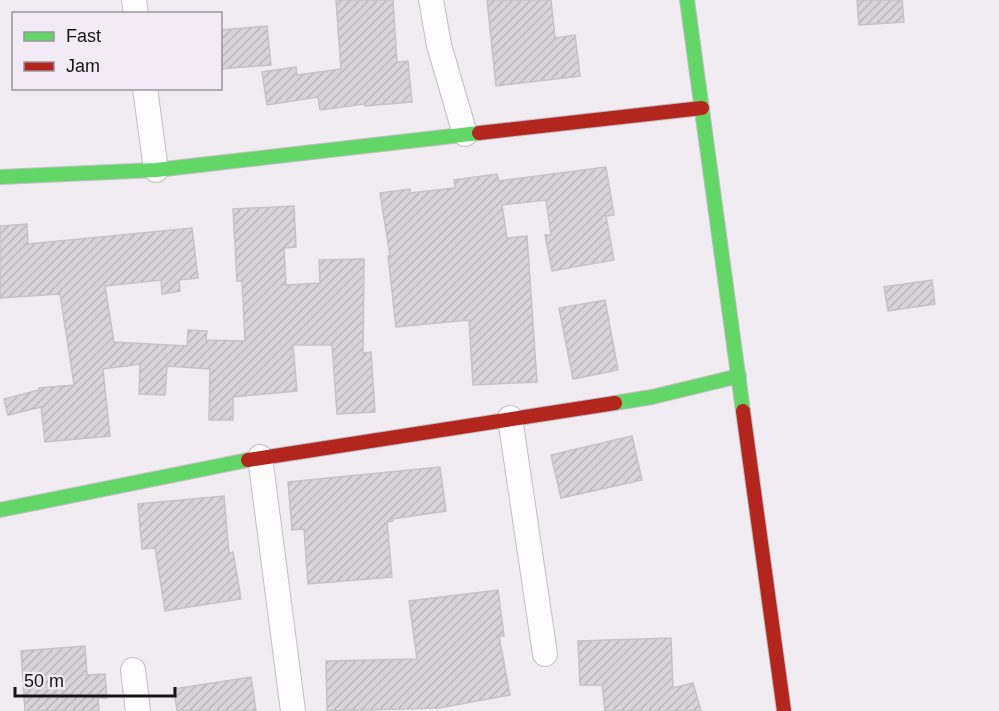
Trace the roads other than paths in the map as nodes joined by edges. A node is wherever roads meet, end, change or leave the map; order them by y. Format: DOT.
graph roads {
  1 [pos="431,0"];
  2 [pos="687,0"];
  3 [pos="145,90"];
  4 [pos="702,108"];
  5 [pos="465,134"];
  6 [pos="156,170"];
  7 [pos="0,177"];
  8 [pos="739,376"];
  9 [pos="510,418"];
  10 [pos="260,457"];
  11 [pos="0,510"];
  12 [pos="545,654"];
  13 [pos="133,670"];
  14 [pos="138,711"];
  15 [pos="293,711"];
  16 [pos="784,711"];
  1 -- 5 [label="street"];
  2 -- 4 [label="street"];
  3 -- 6 [label="street"];
  4 -- 5 [label="street"];
  4 -- 8 [label="street"];
  5 -- 6 [label="street"];
  6 -- 7 [label="street"];
  8 -- 9 [label="street"];
  8 -- 16 [label="street"];
  9 -- 10 [label="street"];
  9 -- 12 [label="street"];
  10 -- 11 [label="street"];
  10 -- 15 [label="street"];
  13 -- 14 [label="street"];
}
